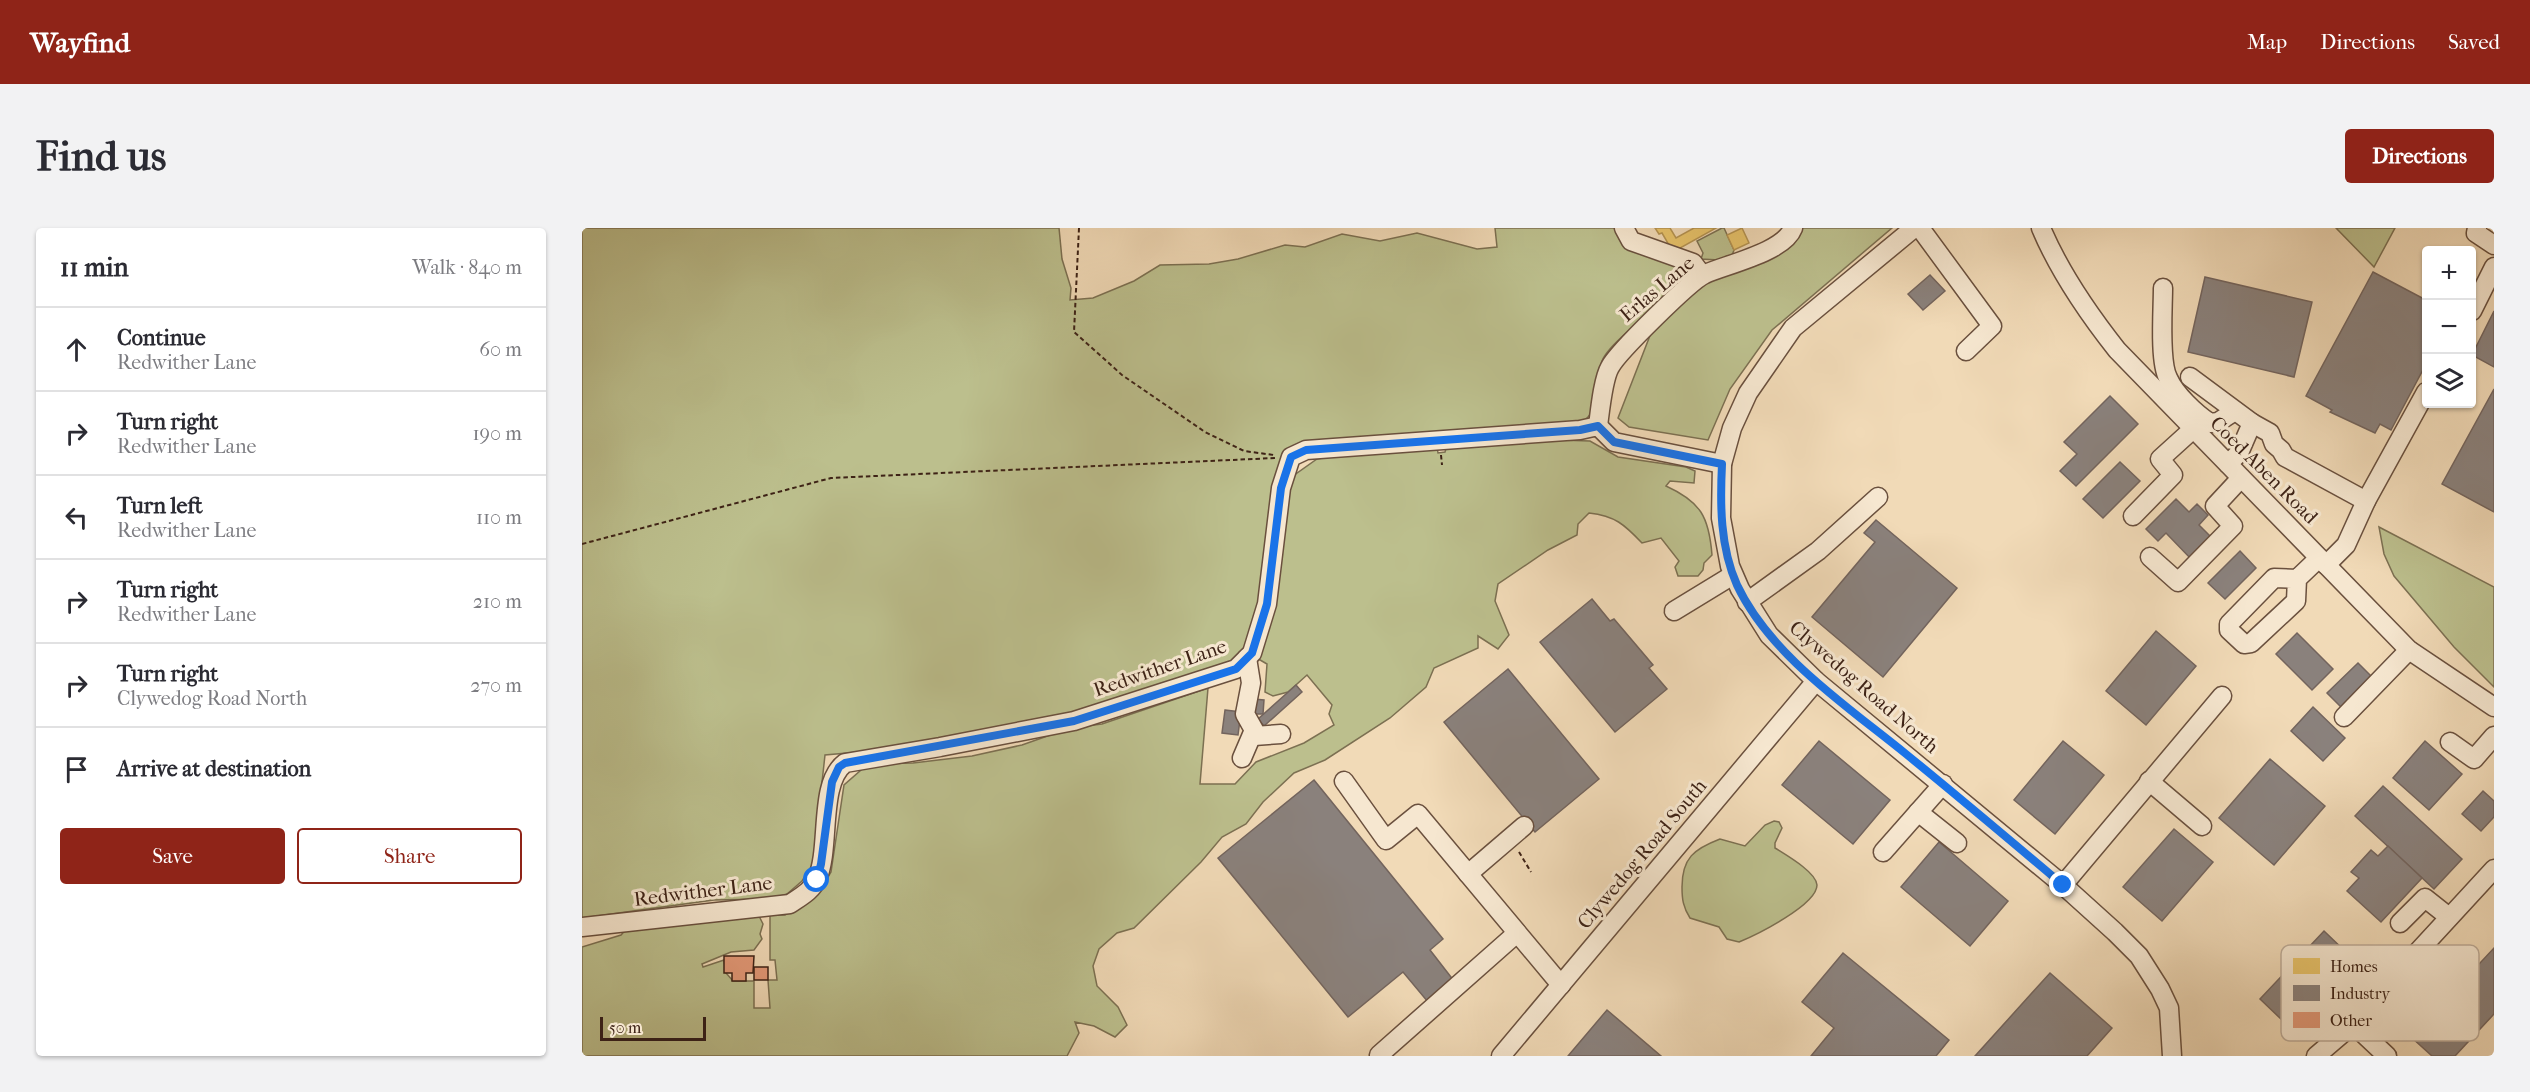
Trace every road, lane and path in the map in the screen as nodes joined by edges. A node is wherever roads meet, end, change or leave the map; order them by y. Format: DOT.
graph roads {
  1 [pos="1079,228"];
  2 [pos="1624,228"];
  3 [pos="1793,228"];
  4 [pos="1914,228"];
  5 [pos="1920,228"];
  6 [pos="2477,228"];
  7 [pos="2045,229"];
  8 [pos="2494,245"];
  9 [pos="2494,267"];
  10 [pos="1702,275"];
  11 [pos="2163,288"];
  12 [pos="2476,303"];
  13 [pos="1966,351"];
  14 [pos="2190,377"];
  15 [pos="2422,401"];
  16 [pos="2235,411"];
  17 [pos="2252,423"];
  18 [pos="1598,426"];
  19 [pos="2192,430"];
  20 [pos="1291,457"];
  21 [pos="1722,464"];
  22 [pos="2228,464"];
  23 [pos="2241,478"];
  24 [pos="1878,497"];
  25 [pos="2366,501"];
  26 [pos="2133,516"];
  27 [pos="582,544"];
  28 [pos="2150,557"];
  29 [pos="2322,561"];
  30 [pos="1733,575"];
  31 [pos="2297,579"];
  32 [pos="1747,602"];
  33 [pos="1674,611"];
  34 [pos="2409,650"];
  35 [pos="1247,658"];
  36 [pos="1816,681"];
  37 [pos="2222,696"];
  38 [pos="2494,707"];
  39 [pos="2344,717"];
  40 [pos="1281,734"];
  41 [pos="1254,736"];
  42 [pos="2494,736"];
  43 [pos="2450,742"];
  44 [pos="1242,758"];
  45 [pos="1344,781"];
  46 [pos="2149,781"];
  47 [pos="1943,784"];
  48 [pos="1918,812"];
  49 [pos="2202,826"];
  50 [pos="1519,831"];
  51 [pos="1958,843"];
  52 [pos="1883,852"];
  53 [pos="2494,869"];
  54 [pos="1531,872"];
  55 [pos="1468,874"];
  56 [pos="2063,885"];
  57 [pos="2449,918"];
  58 [pos="2400,923"];
  59 [pos="582,927"];
  60 [pos="1517,933"];
  61 [pos="2424,945"];
  62 [pos="1561,985"];
  63 [pos="2332,1041"];
  64 [pos="2371,1041"];
  65 [pos="1379,1055"];
  66 [pos="1502,1056"];
  67 [pos="2172,1056"];
  68 [pos="2316,1056"];
  69 [pos="2387,1056"];
  1 -- 20 [label="path"];
  2 -- 10 [label="street"];
  3 -- 10 [label="street, Erlas Lane"];
  4 -- 21 [label="street, Clywedog Road North"];
  5 -- 13 [label="street"];
  6 -- 8 [label="street"];
  7 -- 19 [label="street, Coed Aben Road"];
  9 -- 12 [label="street"];
  10 -- 18 [label="street, Erlas Lane"];
  11 -- 16 [label="street"];
  14 -- 16 [label="street"];
  15 -- 25 [label="street"];
  16 -- 17 [label="street"];
  17 -- 22 [label="street"];
  17 -- 25 [label="street"];
  18 -- 20 [label="street"];
  18 -- 21 [label="street"];
  19 -- 22 [label="street, Coed Aben Road"];
  19 -- 26 [label="street"];
  20 -- 27 [label="path"];
  20 -- 35 [label="street, Redwither Lane"];
  21 -- 30 [label="street, Clywedog Road North"];
  22 -- 23 [label="street, Coed Aben Road"];
  23 -- 28 [label="street"];
  23 -- 29 [label="street, Coed Aben Road"];
  24 -- 32 [label="street"];
  25 -- 29 [label="street"];
  29 -- 31 [label="street"];
  29 -- 34 [label="street, Coed Aben Road"];
  30 -- 32 [label="street, Clywedog Road North"];
  30 -- 33 [label="street"];
  32 -- 36 [label="street, Clywedog Road North"];
  34 -- 38 [label="street, Coed Aben Road"];
  34 -- 39 [label="street"];
  35 -- 41 [label="street"];
  35 -- 59 [label="street, Redwither Lane"];
  36 -- 47 [label="street, Clywedog Road North"];
  36 -- 62 [label="street, Clywedog Road South"];
  37 -- 46 [label="street"];
  40 -- 41 [label="street"];
  41 -- 44 [label="street"];
  42 -- 43 [label="street"];
  45 -- 55 [label="street"];
  46 -- 49 [label="street"];
  46 -- 56 [label="street"];
  47 -- 48 [label="street"];
  47 -- 56 [label="street, Clywedog Road North"];
  48 -- 51 [label="street"];
  48 -- 52 [label="street"];
  50 -- 54 [label="path"];
  50 -- 55 [label="street"];
  53 -- 57 [label="street"];
  55 -- 60 [label="street"];
  56 -- 67 [label="street, Clywedog Road North"];
  57 -- 58 [label="street"];
  57 -- 61 [label="street"];
  60 -- 62 [label="street"];
  60 -- 65 [label="street"];
  62 -- 66 [label="street, Clywedog Road South"];
  63 -- 68 [label="street"];
  64 -- 69 [label="street"];
}
